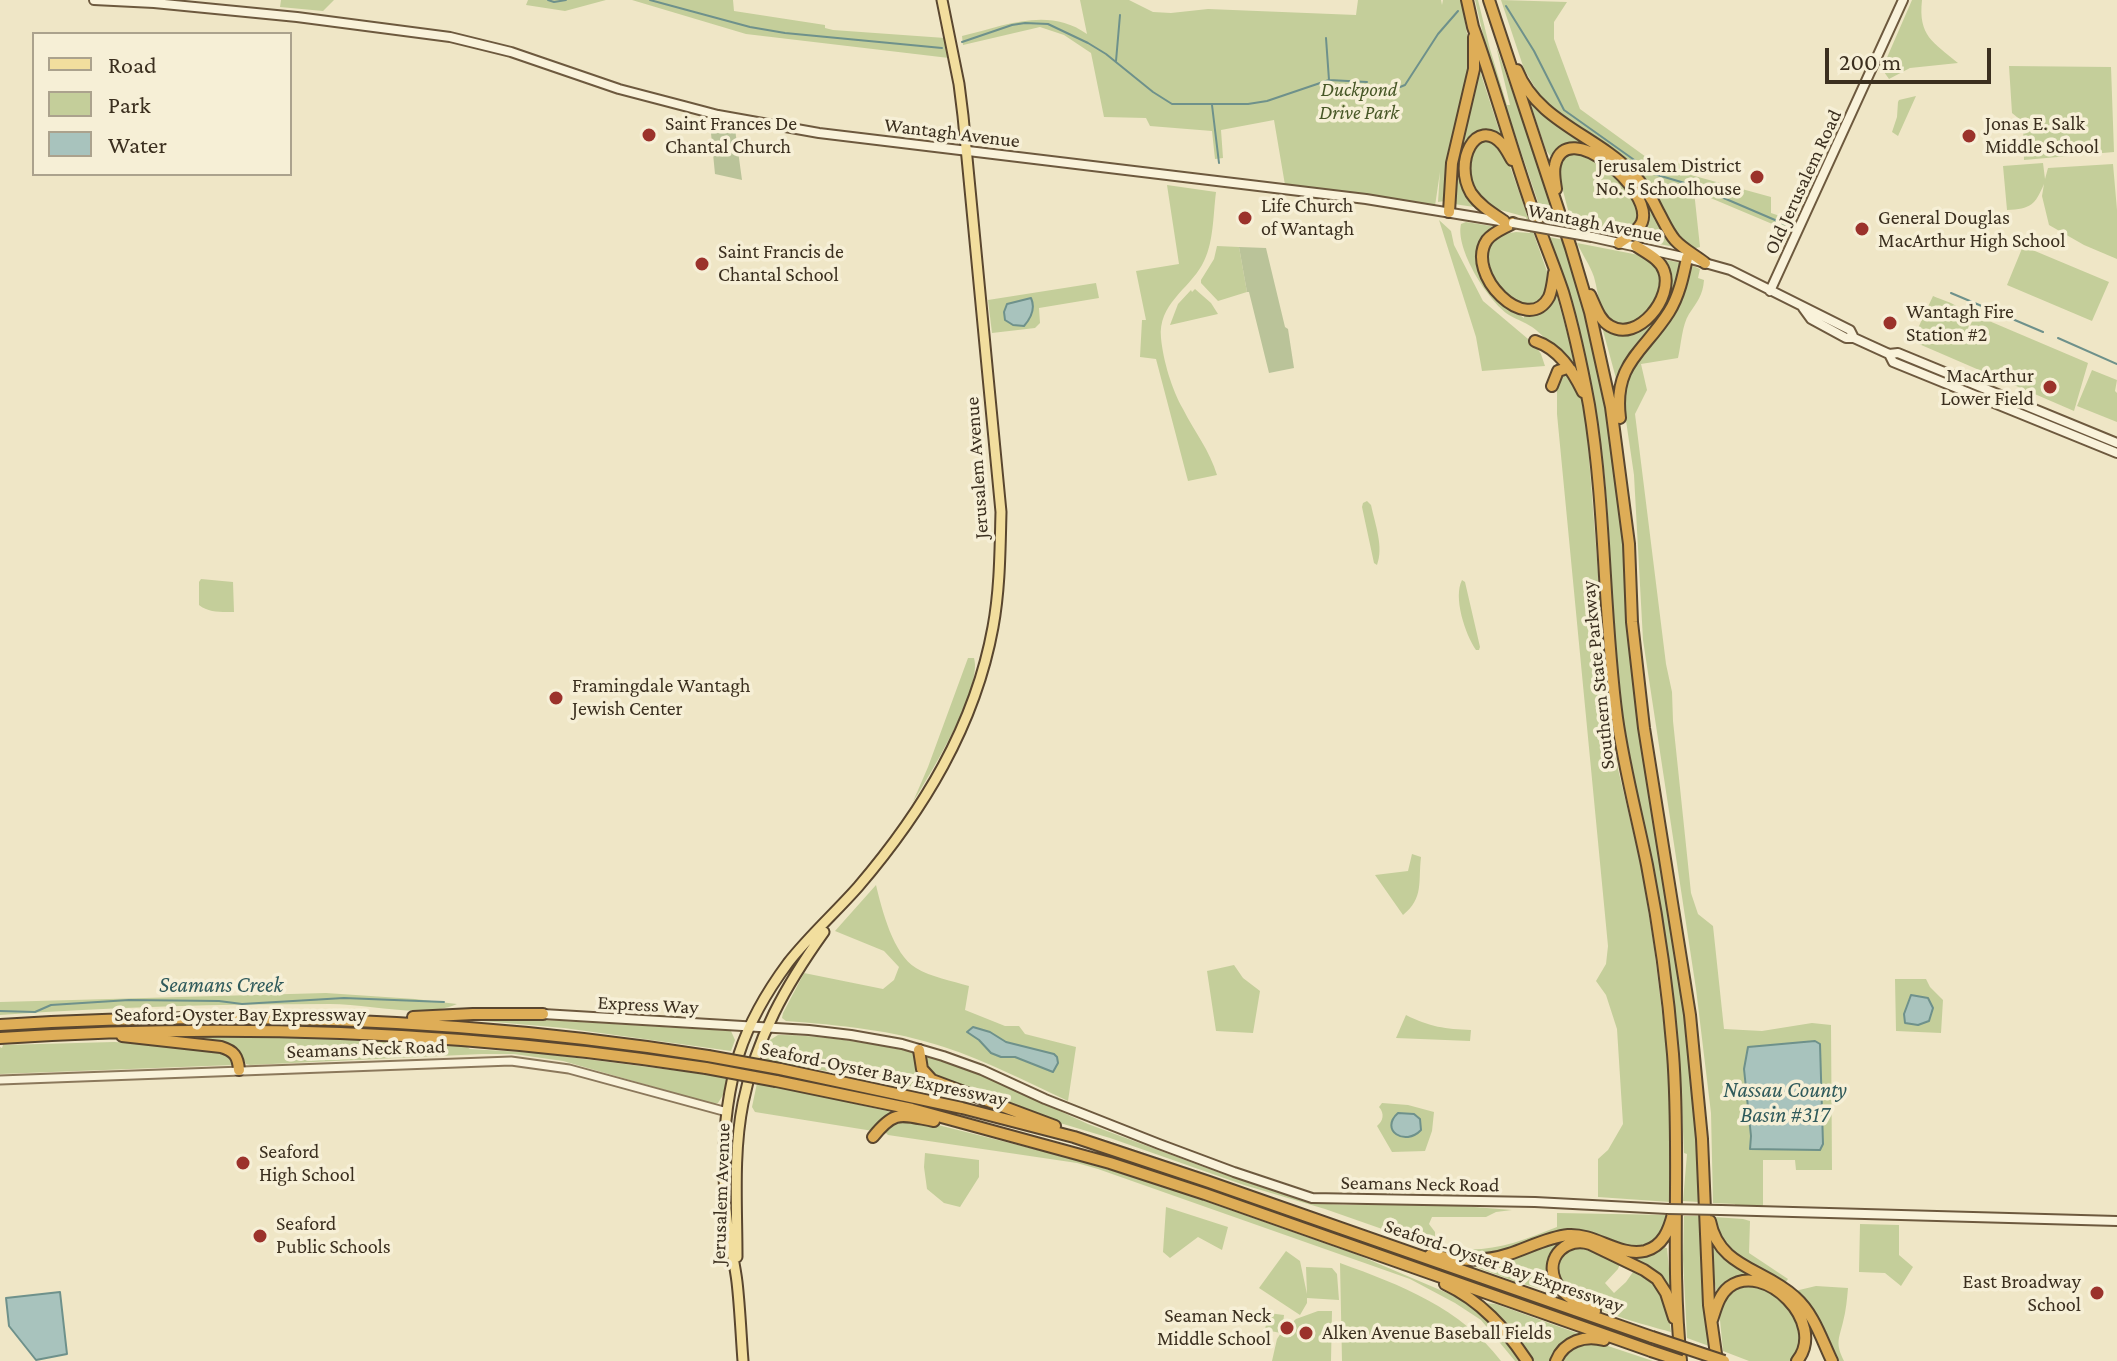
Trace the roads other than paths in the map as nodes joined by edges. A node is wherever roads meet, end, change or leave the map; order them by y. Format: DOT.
graph roads {
  1 [pos="94,0"];
  2 [pos="942,0"];
  3 [pos="1467,0"];
  4 [pos="1490,0"];
  5 [pos="1903,0"];
  6 [pos="1474,31"];
  7 [pos="967,151"];
  8 [pos="1530,202"];
  9 [pos="1449,212"];
  10 [pos="1561,219"];
  11 [pos="1509,222"];
  12 [pos="1619,243"];
  13 [pos="1636,246"];
  14 [pos="1571,248"];
  15 [pos="1687,258"];
  16 [pos="1705,263"];
  17 [pos="1554,271"];
  18 [pos="1770,291"];
  19 [pos="1535,341"];
  20 [pos="1571,370"];
  21 [pos="1943,378"];
  22 [pos="1552,386"];
  23 [pos="1589,405"];
  24 [pos="2117,443"];
  25 [pos="2117,453"];
  26 [pos="1629,544"];
  27 [pos="849,897"];
  28 [pos="543,1014"];
  29 [pos="337,1019"];
  30 [pos="0,1025"];
  31 [pos="751,1026"];
  32 [pos="767,1027"];
  33 [pos="84,1033"];
  34 [pos="0,1038"];
  35 [pos="919,1050"];
  36 [pos="239,1070"];
  37 [pos="0,1080"];
  38 [pos="727,1112"];
  39 [pos="1009,1134"];
  40 [pos="873,1137"];
  41 [pos="1074,1137"];
  42 [pos="1704,1178"];
  43 [pos="1677,1196"];
  44 [pos="2117,1221"];
  45 [pos="1400,1249"];
  46 [pos="1396,1261"];
  47 [pos="737,1281"];
  48 [pos="1711,1322"];
  49 [pos="1678,1332"];
  50 [pos="1652,1337"];
  51 [pos="1651,1351"];
  52 [pos="743,1361"];
  53 [pos="1527,1361"];
  54 [pos="1556,1361"];
  55 [pos="1681,1361"];
  56 [pos="1717,1361"];
  57 [pos="1724,1361"];
  58 [pos="1797,1361"];
  59 [pos="1832,1361"];
  1 -- 7 [label="main road, Wantagh Avenue"];
  2 -- 7 [label="main road, Jerusalem Avenue"];
  3 -- 6 [label="highway, Southern State Parkway"];
  4 -- 10 [label="highway, Southern State Parkway"];
  4 -- 16 [label="highway"];
  5 -- 18 [label="main road, Old Jerusalem Road"];
  6 -- 8 [label="highway, Southern State Parkway"];
  6 -- 9 [label="highway"];
  7 -- 9 [label="main road, Wantagh Avenue"];
  7 -- 27 [label="main road, Jerusalem Avenue"];
  8 -- 11 [label="highway"];
  8 -- 17 [label="highway, Southern State Parkway"];
  9 -- 11 [label="main road, Wantagh Avenue"];
  10 -- 12 [label="highway"];
  10 -- 14 [label="highway, Southern State Parkway"];
  11 -- 12 [label="main road, Wantagh Avenue, bridge"];
  11 -- 17 [label="highway"];
  12 -- 13 [label="main road, Wantagh Avenue"];
  13 -- 14 [label="highway"];
  13 -- 15 [label="main road, Wantagh Avenue"];
  14 -- 26 [label="highway, Southern State Parkway"];
  15 -- 16 [label="main road, Wantagh Avenue"];
  15 -- 26 [label="highway"];
  16 -- 18 [label="main road, Wantagh Avenue"];
  17 -- 23 [label="highway, Southern State Parkway"];
  18 -- 21 [label="main road, Wantagh Avenue"];
  19 -- 20 [label="highway"];
  20 -- 22 [label="highway"];
  20 -- 23 [label="highway"];
  21 -- 24 [label="main road, Wantagh Avenue"];
  21 -- 25 [label="main road, Wantagh Avenue"];
  23 -- 43 [label="highway, Southern State Parkway"];
  26 -- 42 [label="highway, Southern State Parkway"];
  27 -- 31 [label="main road, Jerusalem Avenue"];
  27 -- 32 [label="main road, Jerusalem Avenue"];
  28 -- 29 [label="highway"];
  28 -- 31 [label="main road, Express Way"];
  29 -- 30 [label="highway, Seaford-Oyster Bay Expressway"];
  29 -- 41 [label="highway, Seaford-Oyster Bay Expressway, bridge"];
  31 -- 32 [label="main road, Seamans Neck Road"];
  31 -- 38 [label="main road, Jerusalem Avenue"];
  32 -- 35 [label="main road, Seamans Neck Road"];
  32 -- 47 [label="main road, Jerusalem Avenue"];
  33 -- 34 [label="highway, Seaford-Oyster Bay Expressway"];
  33 -- 36 [label="highway"];
  33 -- 39 [label="highway, Seaford-Oyster Bay Expressway, bridge"];
  35 -- 41 [label="highway"];
  35 -- 44 [label="main road, Seamans Neck Road, bridge"];
  36 -- 37 [label="street, Seamans Neck Road"];
  36 -- 38 [label="street, Seamans Neck Road"];
  38 -- 47 [label="main road, Jerusalem Avenue"];
  39 -- 40 [label="highway"];
  39 -- 46 [label="highway, Seaford-Oyster Bay Expressway"];
  41 -- 45 [label="highway, Seaford-Oyster Bay Expressway"];
  42 -- 48 [label="highway, Southern State Parkway"];
  42 -- 59 [label="highway"];
  43 -- 45 [label="highway"];
  43 -- 49 [label="highway, Southern State Parkway"];
  45 -- 50 [label="highway, Seaford-Oyster Bay Expressway"];
  46 -- 51 [label="highway, Seaford-Oyster Bay Expressway"];
  46 -- 53 [label="highway"];
  47 -- 52 [label="main road, Jerusalem Avenue"];
  48 -- 56 [label="highway, Southern State Parkway"];
  48 -- 58 [label="highway"];
  49 -- 50 [label="highway"];
  49 -- 55 [label="highway, Southern State Parkway"];
  50 -- 57 [label="highway, Seaford-Oyster Bay Expressway, bridge"];
  51 -- 54 [label="highway"];
  51 -- 55 [label="highway, Seaford-Oyster Bay Expressway, bridge"];
}
